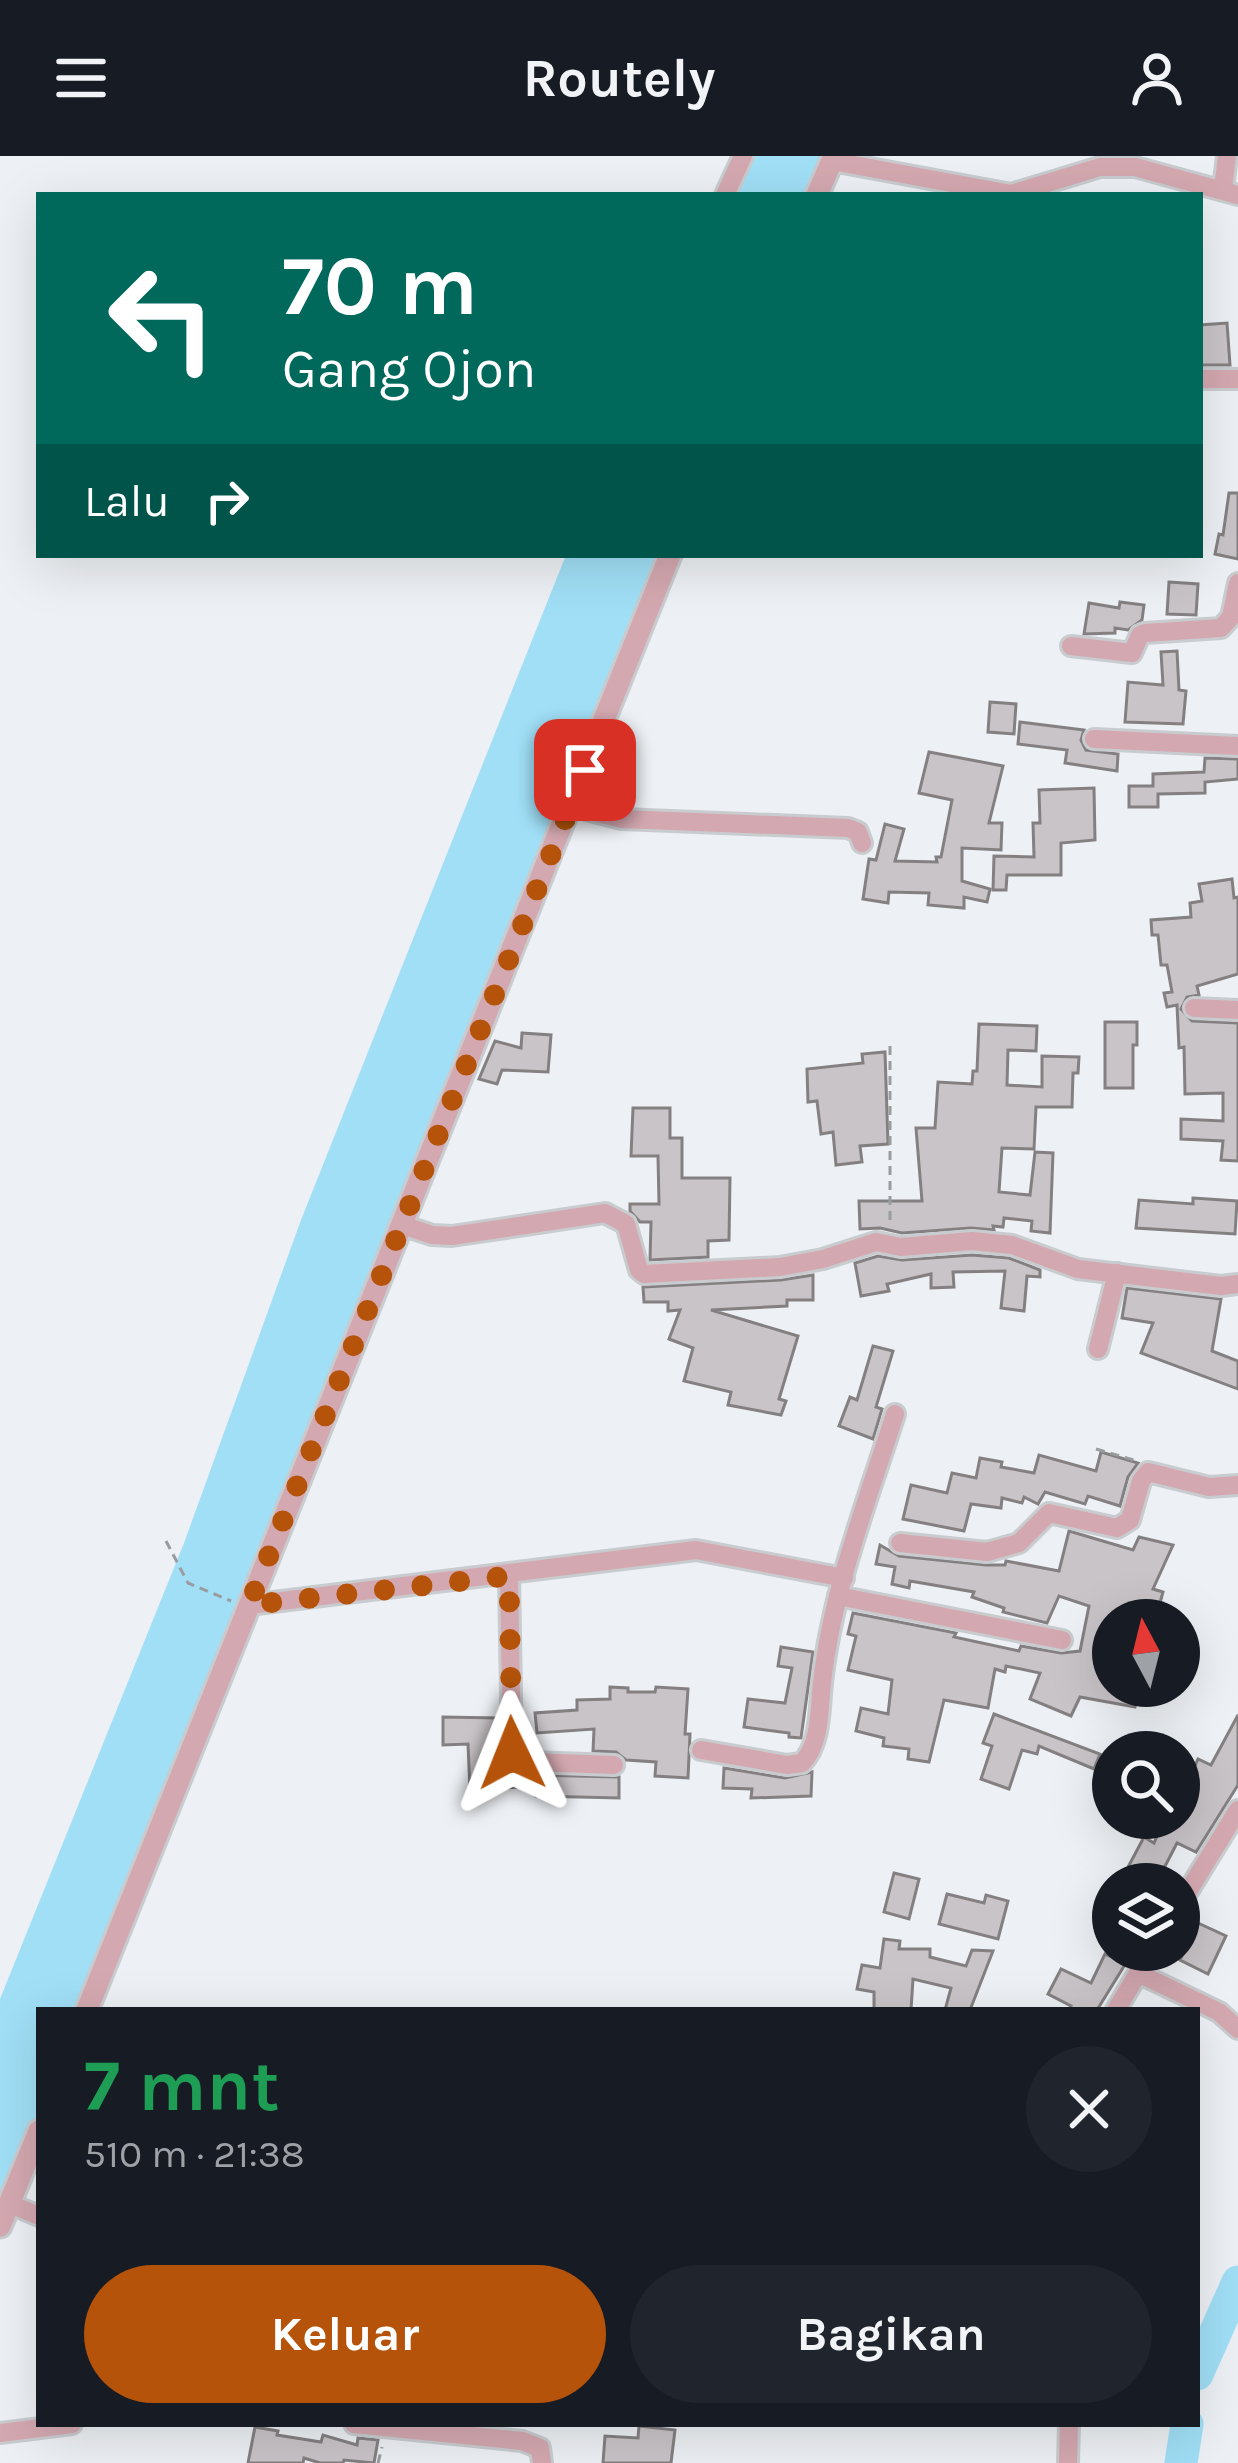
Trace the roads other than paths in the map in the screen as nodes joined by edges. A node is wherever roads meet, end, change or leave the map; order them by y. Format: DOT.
graph roads {
  1 [pos="743,156"];
  2 [pos="1228,156"];
  3 [pos="833,158"];
  4 [pos="726,192"];
  5 [pos="819,192"];
  6 [pos="991,192"];
  7 [pos="1023,192"];
  8 [pos="1231,192"];
  9 [pos="1203,379"];
  10 [pos="1238,380"];
  11 [pos="669,558"];
  12 [pos="1238,583"];
  13 [pos="1071,646"];
  14 [pos="1094,739"];
  15 [pos="1238,746"];
  16 [pos="571,806"];
  17 [pos="862,843"];
  18 [pos="1194,1008"];
  19 [pos="1238,1010"];
  20 [pos="402,1225"];
  21 [pos="1118,1273"];
  22 [pos="1238,1284"];
  23 [pos="1099,1349"];
  24 [pos="895,1414"];
  25 [pos="1238,1485"];
  26 [pos="899,1543"];
  27 [pos="509,1576"];
  28 [pos="841,1587"];
  29 [pos="249,1605"];
  30 [pos="1062,1640"];
  31 [pos="700,1750"];
  32 [pos="614,1765"];
  33 [pos="1238,1810"];
  34 [pos="1200,1872"];
  35 [pos="1138,1973"];
  36 [pos="88,2007"];
  37 [pos="1118,2007"];
  38 [pos="1238,2029"];
  39 [pos="36,2139"];
  40 [pos="10,2204"];
  41 [pos="36,2215"];
  42 [pos="0,2226"];
  43 [pos="48,2427"];
  44 [pos="384,2427"];
  45 [pos="1070,2427"];
  46 [pos="0,2433"];
  47 [pos="542,2463"];
  48 [pos="1068,2463"];
  1 -- 4 [label="street"];
  2 -- 8 [label="street"];
  3 -- 5 [label="street"];
  3 -- 6 [label="street"];
  7 -- 8 [label="street"];
  9 -- 10 [label="street"];
  11 -- 16 [label="street"];
  12 -- 13 [label="street"];
  14 -- 15 [label="street"];
  16 -- 17 [label="street"];
  16 -- 20 [label="street"];
  18 -- 19 [label="street"];
  20 -- 21 [label="street"];
  20 -- 29 [label="street"];
  21 -- 22 [label="street"];
  21 -- 23 [label="street"];
  24 -- 28 [label="street"];
  25 -- 26 [label="street"];
  27 -- 28 [label="street"];
  27 -- 29 [label="street"];
  27 -- 32 [label="street"];
  28 -- 30 [label="street"];
  28 -- 31 [label="street"];
  29 -- 36 [label="street"];
  33 -- 34 [label="street"];
  35 -- 37 [label="street"];
  35 -- 38 [label="street"];
  39 -- 40 [label="street"];
  40 -- 41 [label="street"];
  40 -- 42 [label="street"];
  43 -- 46 [label="street"];
  44 -- 47 [label="street"];
  45 -- 48 [label="street"];
}
